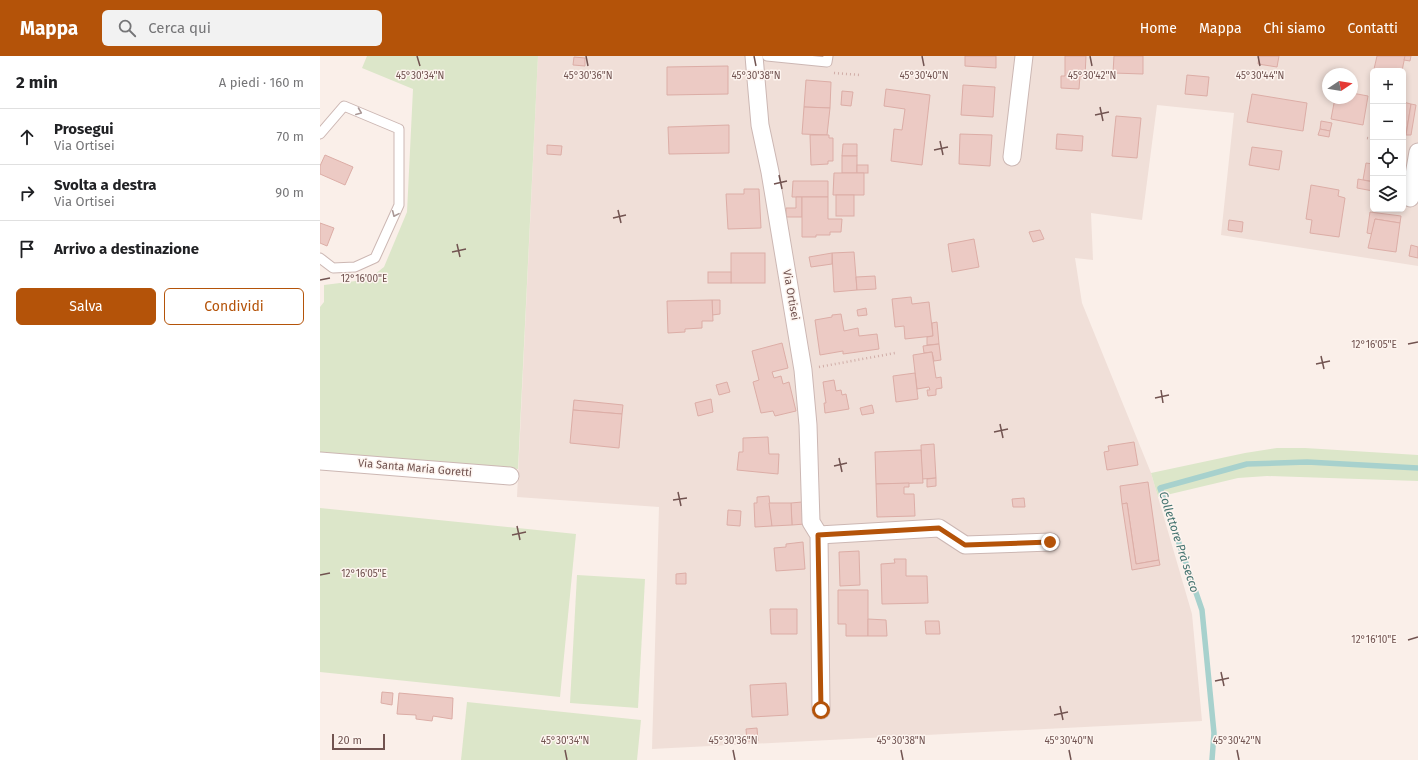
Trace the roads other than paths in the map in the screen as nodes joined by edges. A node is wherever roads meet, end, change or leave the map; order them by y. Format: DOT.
graph roads {
  1 [pos="754,56"];
  2 [pos="768,56"];
  3 [pos="828,56"];
  4 [pos="1024,56"];
  5 [pos="320,134"];
  6 [pos="1418,152"];
  7 [pos="1012,158"];
  8 [pos="1410,198"];
  9 [pos="320,258"];
  10 [pos="320,461"];
  11 [pos="510,476"];
  12 [pos="818,535"];
  13 [pos="1050,542"];
  14 [pos="821,710"];
  1 -- 12 [label="street, Via Ortisei"];
  2 -- 3 [label="lane"];
  4 -- 7 [label="street"];
  5 -- 9 [label="lane, one-way"];
  6 -- 8 [label="street"];
  10 -- 11 [label="street, Via Santa Maria Goretti"];
  12 -- 13 [label="street"];
  12 -- 14 [label="street, Via Ortisei"];
}
